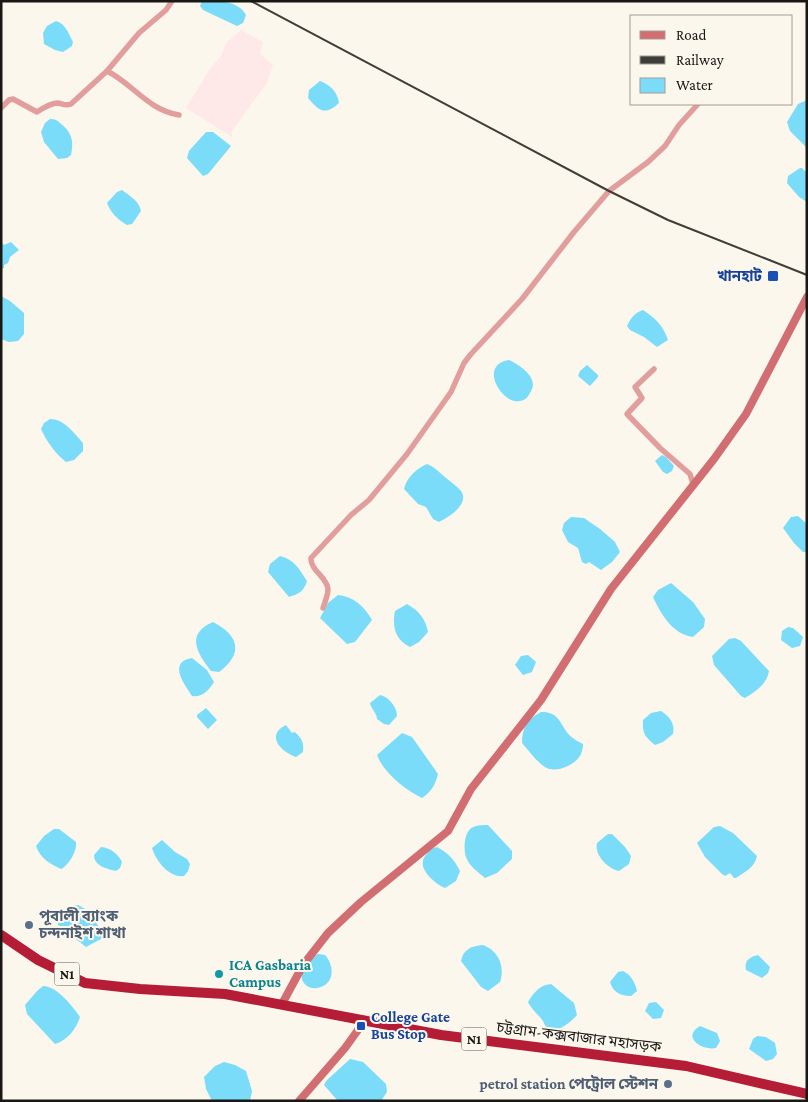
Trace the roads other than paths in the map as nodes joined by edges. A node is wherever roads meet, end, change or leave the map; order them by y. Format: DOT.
graph roads {
  1 [pos="172,1"];
  2 [pos="107,71"];
  3 [pos="697,105"];
  4 [pos="1,108"];
  5 [pos="179,115"];
  6 [pos="807,297"];
  7 [pos="654,369"];
  8 [pos="693,484"];
  9 [pos="323,608"];
  10 [pos="1,935"];
  11 [pos="282,1004"];
  12 [pos="362,1019"];
  13 [pos="807,1094"];
  14 [pos="299,1101"];
  1 -- 2 [label="street"];
  2 -- 4 [label="street"];
  2 -- 5 [label="street"];
  3 -- 9 [label="street"];
  6 -- 8 [label="street"];
  7 -- 8 [label="street"];
  8 -- 11 [label="street"];
  10 -- 11 [label="highway, চট্টগ্রাম-কক্সবাজার মহাসড়ক / N1"];
  11 -- 12 [label="highway, চট্টগ্রাম-কক্সবাজার মহাসড়ক / N1"];
  12 -- 13 [label="highway, চট্টগ্রাম-কক্সবাজার মহাসড়ক / N1"];
  12 -- 14 [label="street"];
}
